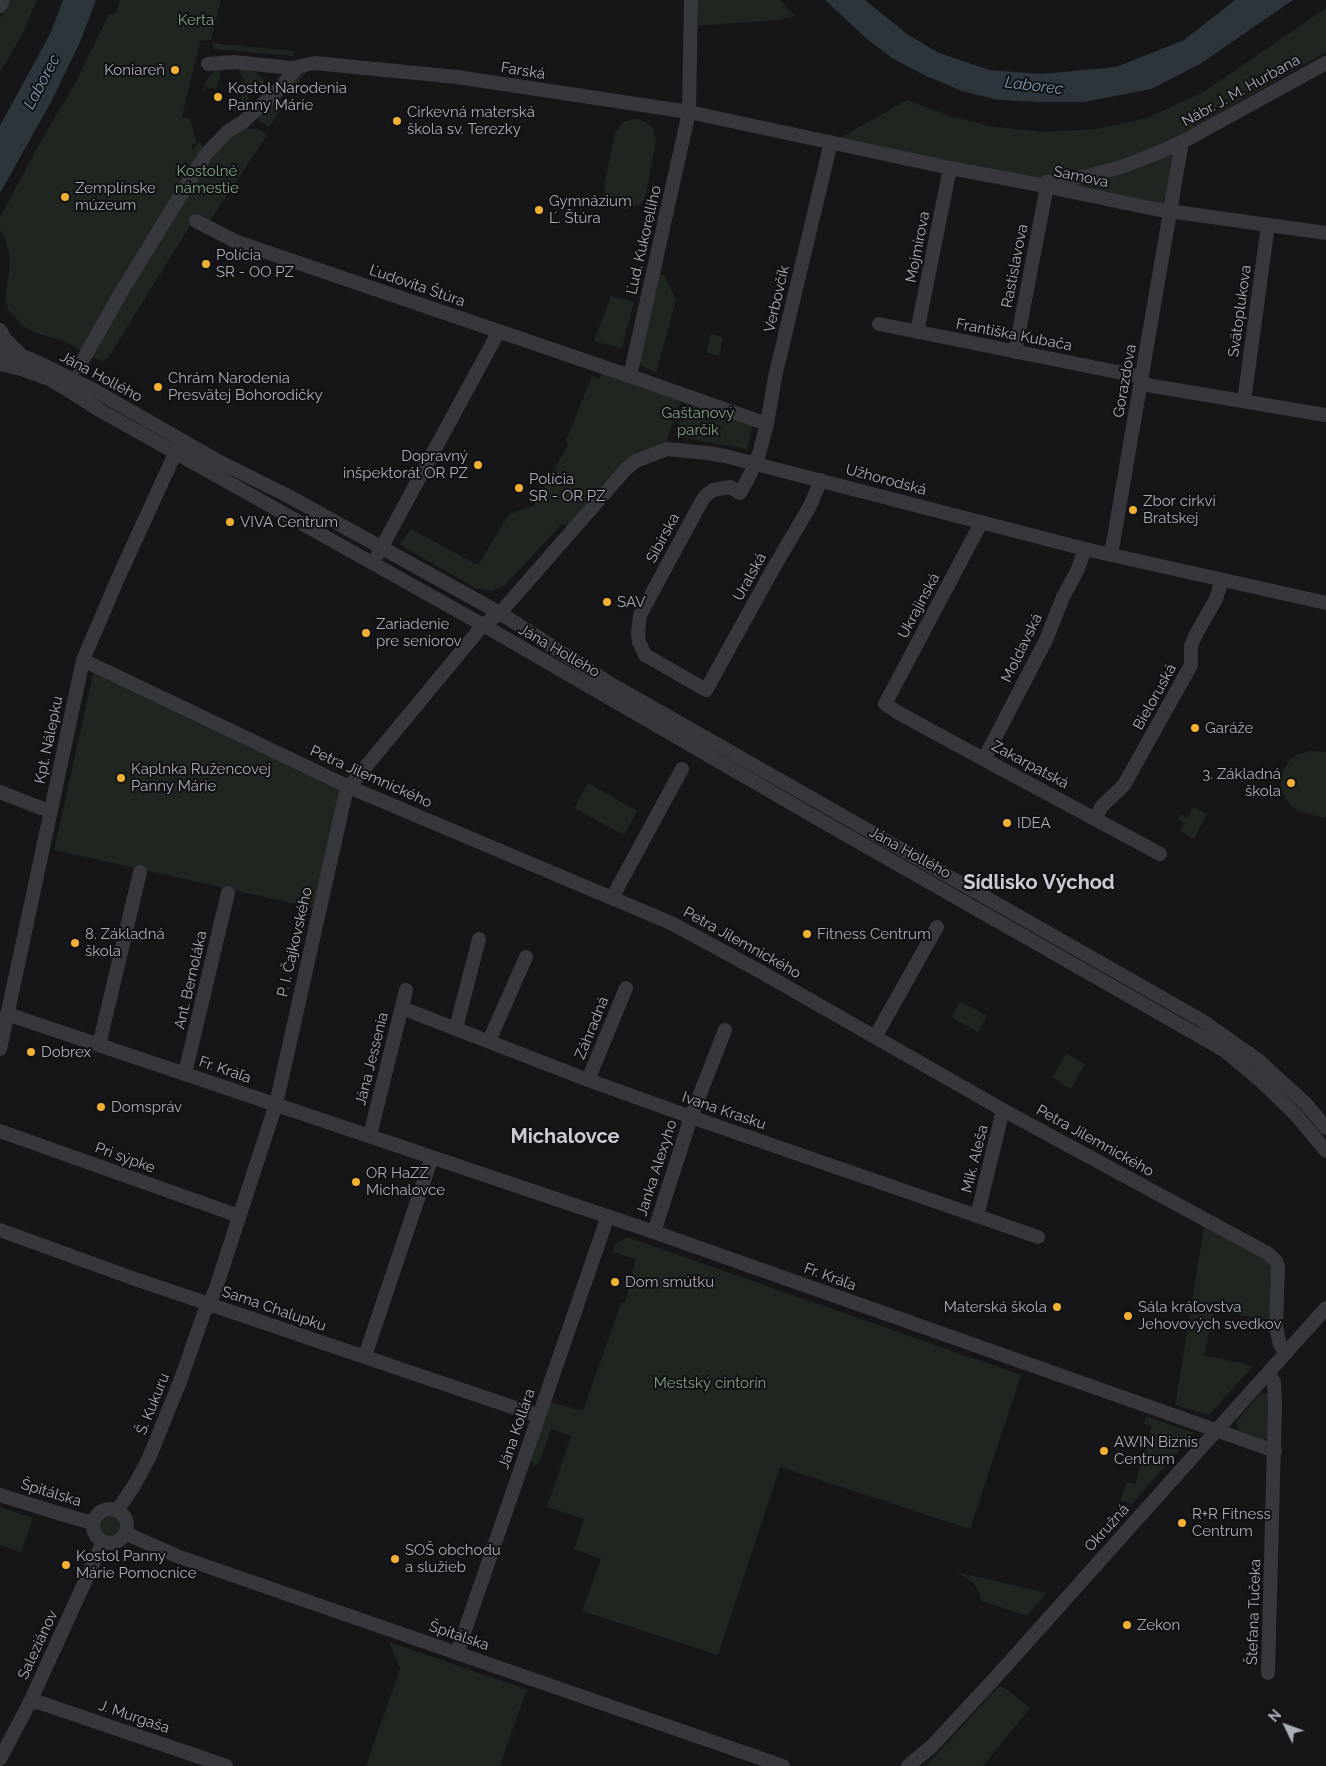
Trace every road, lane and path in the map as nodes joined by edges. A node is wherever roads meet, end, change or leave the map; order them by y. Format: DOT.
graph roads {
  1 [pos="3,0"];
  2 [pos="691,0"];
  3 [pos="0,6"];
  4 [pos="1326,62"];
  5 [pos="208,64"];
  6 [pos="297,68"];
  7 [pos="689,112"];
  8 [pos="831,142"];
  9 [pos="1182,142"];
  10 [pos="950,168"];
  11 [pos="1030,183"];
  12 [pos="1046,186"];
  13 [pos="1171,212"];
  14 [pos="196,221"];
  15 [pos="1268,225"];
  16 [pos="1326,233"];
  17 [pos="879,324"];
  18 [pos="0,330"];
  19 [pos="499,331"];
  20 [pos="917,332"];
  21 [pos="0,350"];
  22 [pos="1016,352"];
  23 [pos="22,355"];
  24 [pos="0,364"];
  25 [pos="80,367"];
  26 [pos="630,376"];
  27 [pos="1142,380"];
  28 [pos="1244,401"];
  29 [pos="1326,415"];
  30 [pos="766,424"];
  31 [pos="179,446"];
  32 [pos="755,464"];
  33 [pos="821,480"];
  34 [pos="740,493"];
  35 [pos="331,520"];
  36 [pos="981,523"];
  37 [pos="322,535"];
  38 [pos="382,547"];
  39 [pos="1085,549"];
  40 [pos="1111,555"];
  41 [pos="373,563"];
  42 [pos="1222,580"];
  43 [pos="1326,603"];
  44 [pos="500,613"];
  45 [pos="483,625"];
  46 [pos="638,632"];
  47 [pos="83,660"];
  48 [pos="603,687"];
  49 [pos="885,704"];
  50 [pos="984,758"];
  51 [pos="682,769"];
  52 [pos="349,787"];
  53 [pos="0,792"];
  54 [pos="811,798"];
  55 [pos="41,808"];
  56 [pos="804,811"];
  57 [pos="1095,819"];
  58 [pos="1160,854"];
  59 [pos="140,872"];
  60 [pos="228,893"];
  61 [pos="612,898"];
  62 [pos="937,927"];
  63 [pos="479,939"];
  64 [pos="526,957"];
  65 [pos="626,988"];
  66 [pos="1130,988"];
  67 [pos="406,990"];
  68 [pos="402,1008"];
  69 [pos="7,1014"];
  70 [pos="456,1028"];
  71 [pos="725,1030"];
  72 [pos="875,1037"];
  73 [pos="489,1041"];
  74 [pos="99,1044"];
  75 [pos="0,1049"];
  76 [pos="185,1073"];
  77 [pos="1267,1076"];
  78 [pos="588,1080"];
  79 [pos="276,1104"];
  80 [pos="1003,1110"];
  81 [pos="691,1117"];
  82 [pos="1326,1128"];
  83 [pos="0,1131"];
  84 [pos="370,1135"];
  85 [pos="1326,1151"];
  86 [pos="432,1156"];
  87 [pos="239,1216"];
  88 [pos="608,1216"];
  89 [pos="977,1216"];
  90 [pos="0,1230"];
  91 [pos="654,1232"];
  92 [pos="1038,1237"];
  93 [pos="208,1303"];
  94 [pos="1326,1308"];
  95 [pos="1287,1352"];
  96 [pos="365,1356"];
  97 [pos="1268,1374"];
  98 [pos="539,1416"];
  99 [pos="1216,1431"];
  100 [pos="1275,1451"];
  101 [pos="0,1495"];
  102 [pos="117,1511"];
  103 [pos="93,1523"];
  104 [pos="125,1533"];
  105 [pos="103,1542"];
  106 [pos="457,1653"];
  107 [pos="1268,1673"];
  108 [pos="30,1702"];
  109 [pos="932,1746"];
  110 [pos="0,1759"];
  111 [pos="226,1766"];
  112 [pos="783,1766"];
  113 [pos="908,1766"];
  114 [pos="918,1766"];
  1 -- 3 [label="street"];
  2 -- 7 [label="street, Ľud. Kukorelliho"];
  4 -- 9 [label="street, Nábr. J. M. Hurbana"];
  5 -- 6 [label="street, Farská"];
  6 -- 7 [label="street, Farská"];
  6 -- 25 [label="street"];
  7 -- 8 [label="street, Farská"];
  7 -- 26 [label="street, Ľud. Kukorelliho"];
  8 -- 10 [label="street, Samova"];
  8 -- 30 [label="street, Verbovčík"];
  9 -- 11 [label="street"];
  9 -- 13 [label="street, Nábr. J. M. Hurbana"];
  10 -- 11 [label="street, Samova"];
  10 -- 20 [label="street, Mojmírova"];
  11 -- 12 [label="street, Samova"];
  12 -- 13 [label="street, Samova"];
  12 -- 22 [label="street, Rastislavova"];
  13 -- 15 [label="street, Samova"];
  13 -- 27 [label="street, Gorazdova"];
  14 -- 19 [label="street, Ľudovíta Štúra"];
  15 -- 16 [label="street, Samova"];
  15 -- 28 [label="street, Svätoplukova"];
  17 -- 20 [label="street, Františka Kubača"];
  18 -- 23 [label="street"];
  19 -- 26 [label="street, Ľudovíta Štúra"];
  19 -- 38 [label="street"];
  20 -- 22 [label="street, Františka Kubača"];
  21 -- 23 [label="street, Jána Hollého"];
  22 -- 27 [label="street, Františka Kubača"];
  23 -- 31 [label="street, Jána Hollého"];
  24 -- 31 [label="street, Jána Hollého"];
  26 -- 30 [label="street"];
  27 -- 28 [label="street, Františka Kubača"];
  27 -- 40 [label="street, Gorazdova"];
  28 -- 29 [label="street, Františka Kubača"];
  30 -- 32 [label="street, Verbovčík"];
  31 -- 35 [label="street, Jána Hollého"];
  31 -- 37 [label="street, Jána Hollého"];
  31 -- 47 [label="street, Kpt. Nálepku"];
  32 -- 33 [label="street, Užhorodská"];
  32 -- 34 [label="street, Verbovčík"];
  32 -- 44 [label="street, Užhorodská"];
  33 -- 36 [label="street, Užhorodská"];
  33 -- 46 [label="street, Uralská"];
  34 -- 46 [label="street, Sibírska"];
  35 -- 37 [label="street"];
  35 -- 38 [label="street, Jána Hollého"];
  36 -- 39 [label="street, Užhorodská"];
  36 -- 49 [label="street, Ukrajinská"];
  37 -- 41 [label="street, Jána Hollého"];
  38 -- 41 [label="street"];
  38 -- 44 [label="street, Jána Hollého"];
  39 -- 40 [label="street, Užhorodská"];
  39 -- 50 [label="street, Moldavská"];
  40 -- 42 [label="street, Užhorodská"];
  41 -- 45 [label="street, Jána Hollého"];
  42 -- 43 [label="street, Užhorodská"];
  42 -- 57 [label="street, Bieloruská"];
  44 -- 45 [label="street"];
  44 -- 48 [label="street, Jána Hollého"];
  45 -- 48 [label="street, Jána Hollého"];
  45 -- 52 [label="street, P. I. Čajkovského"];
  47 -- 52 [label="street, Petra Jilemnického"];
  47 -- 69 [label="street, Kpt. Nálepku"];
  48 -- 54 [label="street, Jána Hollého"];
  48 -- 56 [label="street, Jána Hollého"];
  49 -- 50 [label="street, Zakarpatská"];
  50 -- 57 [label="street, Zakarpatská"];
  51 -- 61 [label="street"];
  52 -- 61 [label="street, Petra Jilemnického"];
  52 -- 79 [label="street, P. I. Čajkovského"];
  53 -- 55 [label="street"];
  54 -- 56 [label="street"];
  54 -- 66 [label="street, Jána Hollého"];
  56 -- 66 [label="street, Jána Hollého"];
  57 -- 58 [label="street, Zakarpatská"];
  59 -- 74 [label="street"];
  60 -- 76 [label="street, Ant. Bernoláka"];
  61 -- 72 [label="street, Petra Jilemnického"];
  62 -- 72 [label="street"];
  63 -- 70 [label="street"];
  64 -- 73 [label="street"];
  65 -- 78 [label="street, Záhradná"];
  66 -- 77 [label="street, Jána Hollého"];
  67 -- 68 [label="street, Jána Jessenia"];
  68 -- 70 [label="street, Ivana Krasku"];
  68 -- 84 [label="street, Jána Jessenia"];
  69 -- 74 [label="street, Fr. Kráľa"];
  69 -- 75 [label="street, Kpt. Nálepku"];
  70 -- 73 [label="street, Ivana Krasku"];
  71 -- 81 [label="street, Janka Alexyho"];
  72 -- 80 [label="street, Petra Jilemnického"];
  73 -- 78 [label="street, Ivana Krasku"];
  74 -- 76 [label="street, Fr. Kráľa"];
  76 -- 79 [label="street, Fr. Kráľa"];
  77 -- 82 [label="street, Jána Hollého"];
  77 -- 85 [label="street, Jána Hollého"];
  78 -- 81 [label="street, Ivana Krasku"];
  79 -- 84 [label="street, Fr. Kráľa"];
  79 -- 87 [label="street, P. I. Čajkovského"];
  80 -- 89 [label="street, Mik. Aleša"];
  80 -- 95 [label="street, Petra Jilemnického"];
  81 -- 89 [label="street, Ivana Krasku"];
  81 -- 91 [label="street, Janka Alexyho"];
  83 -- 87 [label="street, Pri sýpke"];
  84 -- 86 [label="street, Fr. Kráľa"];
  86 -- 88 [label="street, Fr. Kráľa"];
  86 -- 96 [label="street"];
  87 -- 93 [label="street, P. I. Čajkovského"];
  88 -- 91 [label="street, Fr. Kráľa"];
  88 -- 98 [label="street, Jána Kollára"];
  89 -- 92 [label="street, Ivana Krasku"];
  90 -- 93 [label="street, Sama Chalupku"];
  91 -- 99 [label="street, Fr. Kráľa"];
  93 -- 96 [label="street, Sama Chalupku"];
  93 -- 102 [label="street, Š. Kukuru"];
  94 -- 95 [label="street, Okružná"];
  95 -- 97 [label="street, Okružná"];
  96 -- 98 [label="street, Sama Chalupku"];
  97 -- 99 [label="street, Okružná"];
  97 -- 100 [label="street, Štefana Tučeka"];
  98 -- 106 [label="street, Jána Kollára"];
  99 -- 100 [label="street, Fr. Kráľa"];
  99 -- 109 [label="street, Okružná"];
  100 -- 107 [label="street, Štefana Tučeka"];
  101 -- 103 [label="street, Špitálska"];
  102 -- 103 [label="street"];
  102 -- 104 [label="street"];
  103 -- 105 [label="street"];
  104 -- 105 [label="street"];
  104 -- 106 [label="street, Špitálska"];
  105 -- 108 [label="street, Saleziánov"];
  106 -- 112 [label="street, Špitálska"];
  108 -- 110 [label="street, Saleziánov"];
  108 -- 111 [label="street, J. Murgaša"];
  109 -- 113 [label="street, Okružná"];
  109 -- 114 [label="street"];
}
